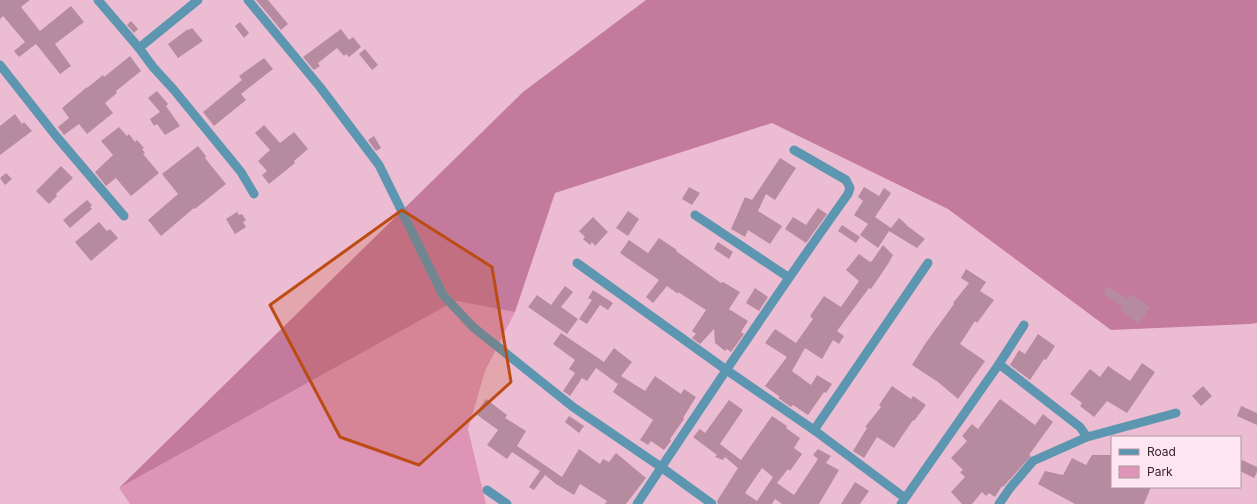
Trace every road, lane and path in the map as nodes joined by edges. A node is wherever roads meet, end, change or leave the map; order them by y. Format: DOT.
graph roads {
  1 [pos="98,0"];
  2 [pos="198,0"];
  3 [pos="248,0"];
  4 [pos="139,48"];
  5 [pos="0,66"];
  6 [pos="794,150"];
  7 [pos="254,194"];
  8 [pos="124,216"];
  9 [pos="695,216"];
  10 [pos="577,263"];
  11 [pos="928,263"];
  12 [pos="788,277"];
  13 [pos="1024,325"];
  14 [pos="999,364"];
  15 [pos="726,369"];
  16 [pos="1176,413"];
  17 [pos="814,430"];
  18 [pos="1087,437"];
  19 [pos="662,467"];
  20 [pos="487,490"];
  21 [pos="903,501"];
  22 [pos="507,504"];
  23 [pos="637,504"];
  24 [pos="712,504"];
  25 [pos="999,504"];
  1 -- 4 [label="street"];
  2 -- 4 [label="street"];
  3 -- 19 [label="street"];
  4 -- 7 [label="street"];
  5 -- 8 [label="street"];
  6 -- 12 [label="street"];
  9 -- 12 [label="street"];
  10 -- 15 [label="street"];
  11 -- 17 [label="street"];
  12 -- 15 [label="street"];
  13 -- 14 [label="street"];
  14 -- 18 [label="street"];
  14 -- 21 [label="street"];
  15 -- 17 [label="street"];
  15 -- 19 [label="street"];
  16 -- 18 [label="street"];
  17 -- 21 [label="street"];
  18 -- 25 [label="street"];
  19 -- 23 [label="street"];
  19 -- 24 [label="street"];
  20 -- 22 [label="street"];
}
